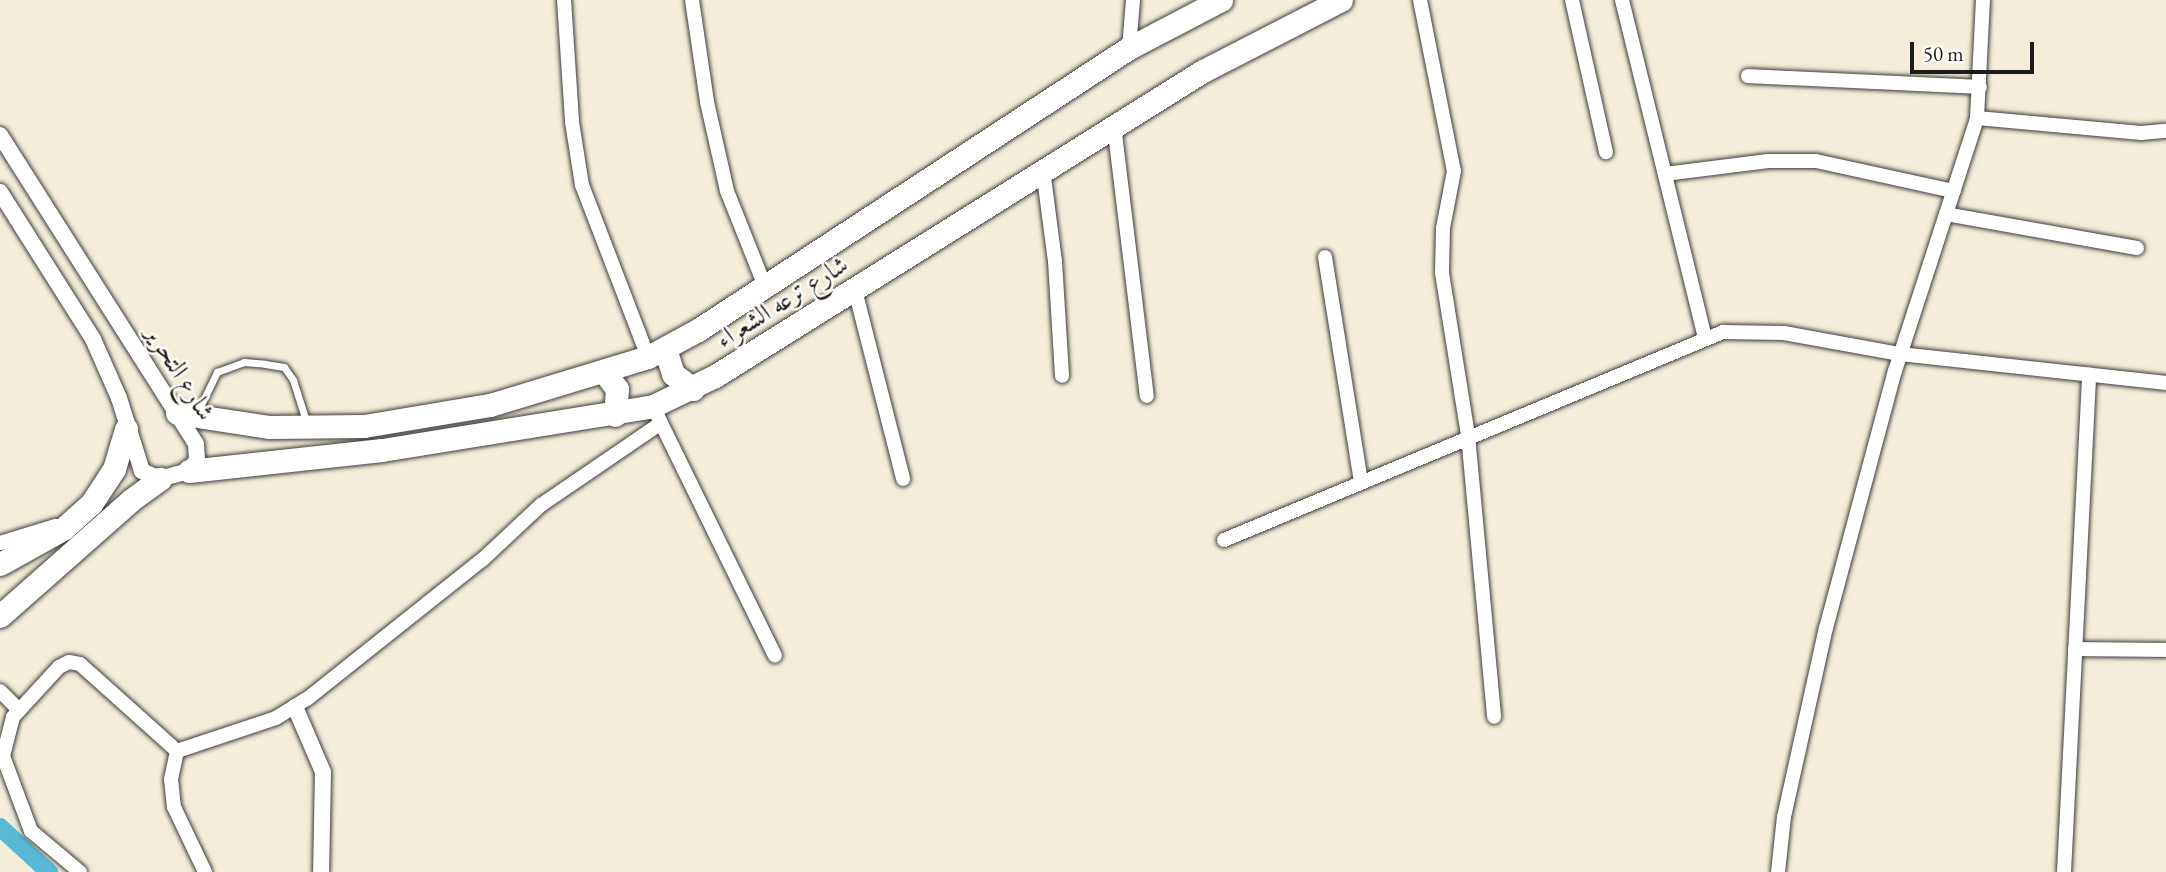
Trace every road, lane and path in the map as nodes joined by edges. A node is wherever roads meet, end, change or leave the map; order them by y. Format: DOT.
graph roads {
  1 [pos="564,0"];
  2 [pos="692,0"];
  3 [pos="1133,0"];
  4 [pos="1221,0"];
  5 [pos="1340,0"];
  6 [pos="1420,0"];
  7 [pos="1572,0"];
  8 [pos="1622,0"];
  9 [pos="1983,0"];
  10 [pos="1129,48"];
  11 [pos="1748,76"];
  12 [pos="1980,87"];
  13 [pos="1976,118"];
  14 [pos="1114,125"];
  15 [pos="2166,131"];
  16 [pos="0,135"];
  17 [pos="1606,152"];
  18 [pos="1043,170"];
  19 [pos="1665,174"];
  20 [pos="1954,191"];
  21 [pos="0,192"];
  22 [pos="1946,214"];
  23 [pos="2137,248"];
  24 [pos="1325,257"];
  25 [pos="764,284"];
  26 [pos="855,290"];
  27 [pos="1705,337"];
  28 [pos="657,353"];
  29 [pos="1900,354"];
  30 [pos="605,373"];
  31 [pos="2089,374"];
  32 [pos="1062,376"];
  33 [pos="2166,383"];
  34 [pos="693,389"];
  35 [pos="1147,396"];
  36 [pos="186,415"];
  37 [pos="614,415"];
  38 [pos="657,415"];
  39 [pos="126,429"];
  40 [pos="307,429"];
  41 [pos="1468,435"];
  42 [pos="189,471"];
  43 [pos="160,479"];
  44 [pos="903,479"];
  45 [pos="1362,481"];
  46 [pos="76,519"];
  47 [pos="1224,540"];
  48 [pos="0,544"];
  49 [pos="0,564"];
  50 [pos="0,616"];
  51 [pos="2075,649"];
  52 [pos="2166,650"];
  53 [pos="775,656"];
  54 [pos="0,691"];
  55 [pos="295,707"];
  56 [pos="19,710"];
  57 [pos="1494,717"];
  58 [pos="177,751"];
  59 [pos="80,872"];
  60 [pos="205,872"];
  61 [pos="321,872"];
  62 [pos="1778,872"];
  63 [pos="2064,872"];
  1 -- 28 [label="street"];
  2 -- 25 [label="street"];
  3 -- 10 [label="street"];
  4 -- 10 [label="highway, شارع ترعه الشعراء"];
  5 -- 14 [label="highway, شارع ترعه الشعراء"];
  6 -- 41 [label="street"];
  7 -- 17 [label="street"];
  8 -- 19 [label="street"];
  9 -- 12 [label="street"];
  10 -- 25 [label="highway, شارع ترعه الشعراء"];
  11 -- 12 [label="street"];
  12 -- 13 [label="street"];
  13 -- 15 [label="street"];
  13 -- 20 [label="street"];
  14 -- 18 [label="highway, شارع ترعه الشعراء"];
  14 -- 35 [label="street"];
  16 -- 36 [label="street, شارع التحرير"];
  18 -- 26 [label="highway, شارع ترعه الشعراء"];
  18 -- 32 [label="street"];
  19 -- 20 [label="street"];
  19 -- 27 [label="street"];
  20 -- 22 [label="street"];
  21 -- 39 [label="street"];
  22 -- 23 [label="street"];
  22 -- 29 [label="street"];
  24 -- 45 [label="street"];
  25 -- 28 [label="highway, شارع ترعه الشعراء"];
  26 -- 34 [label="highway, شارع ترعه الشعراء"];
  26 -- 44 [label="street"];
  27 -- 29 [label="street"];
  27 -- 41 [label="street"];
  28 -- 30 [label="highway, شارع ترعه الشعراء"];
  28 -- 34 [label="highway"];
  29 -- 31 [label="street"];
  29 -- 62 [label="street"];
  30 -- 37 [label="highway"];
  30 -- 40 [label="highway, شارع ترعه الشعراء"];
  31 -- 33 [label="street"];
  31 -- 51 [label="street"];
  34 -- 38 [label="highway, شارع ترعه الشعراء"];
  36 -- 40 [label="highway, شارع ترعه الشعراء"];
  36 -- 40 [label="lane"];
  36 -- 42 [label="street, شارع التحرير"];
  37 -- 38 [label="highway, شارع ترعه الشعراء"];
  37 -- 42 [label="highway, شارع ترعه الشعراء"];
  38 -- 53 [label="street"];
  38 -- 55 [label="street"];
  39 -- 43 [label="street"];
  39 -- 46 [label="highway"];
  41 -- 45 [label="street"];
  41 -- 57 [label="street"];
  42 -- 43 [label="street"];
  43 -- 50 [label="highway"];
  45 -- 47 [label="street"];
  46 -- 48 [label="street"];
  46 -- 49 [label="highway"];
  51 -- 52 [label="street"];
  51 -- 63 [label="street"];
  54 -- 56 [label="street"];
  55 -- 58 [label="street"];
  55 -- 61 [label="street"];
  56 -- 58 [label="street"];
  56 -- 59 [label="street"];
  58 -- 60 [label="street"];
}
